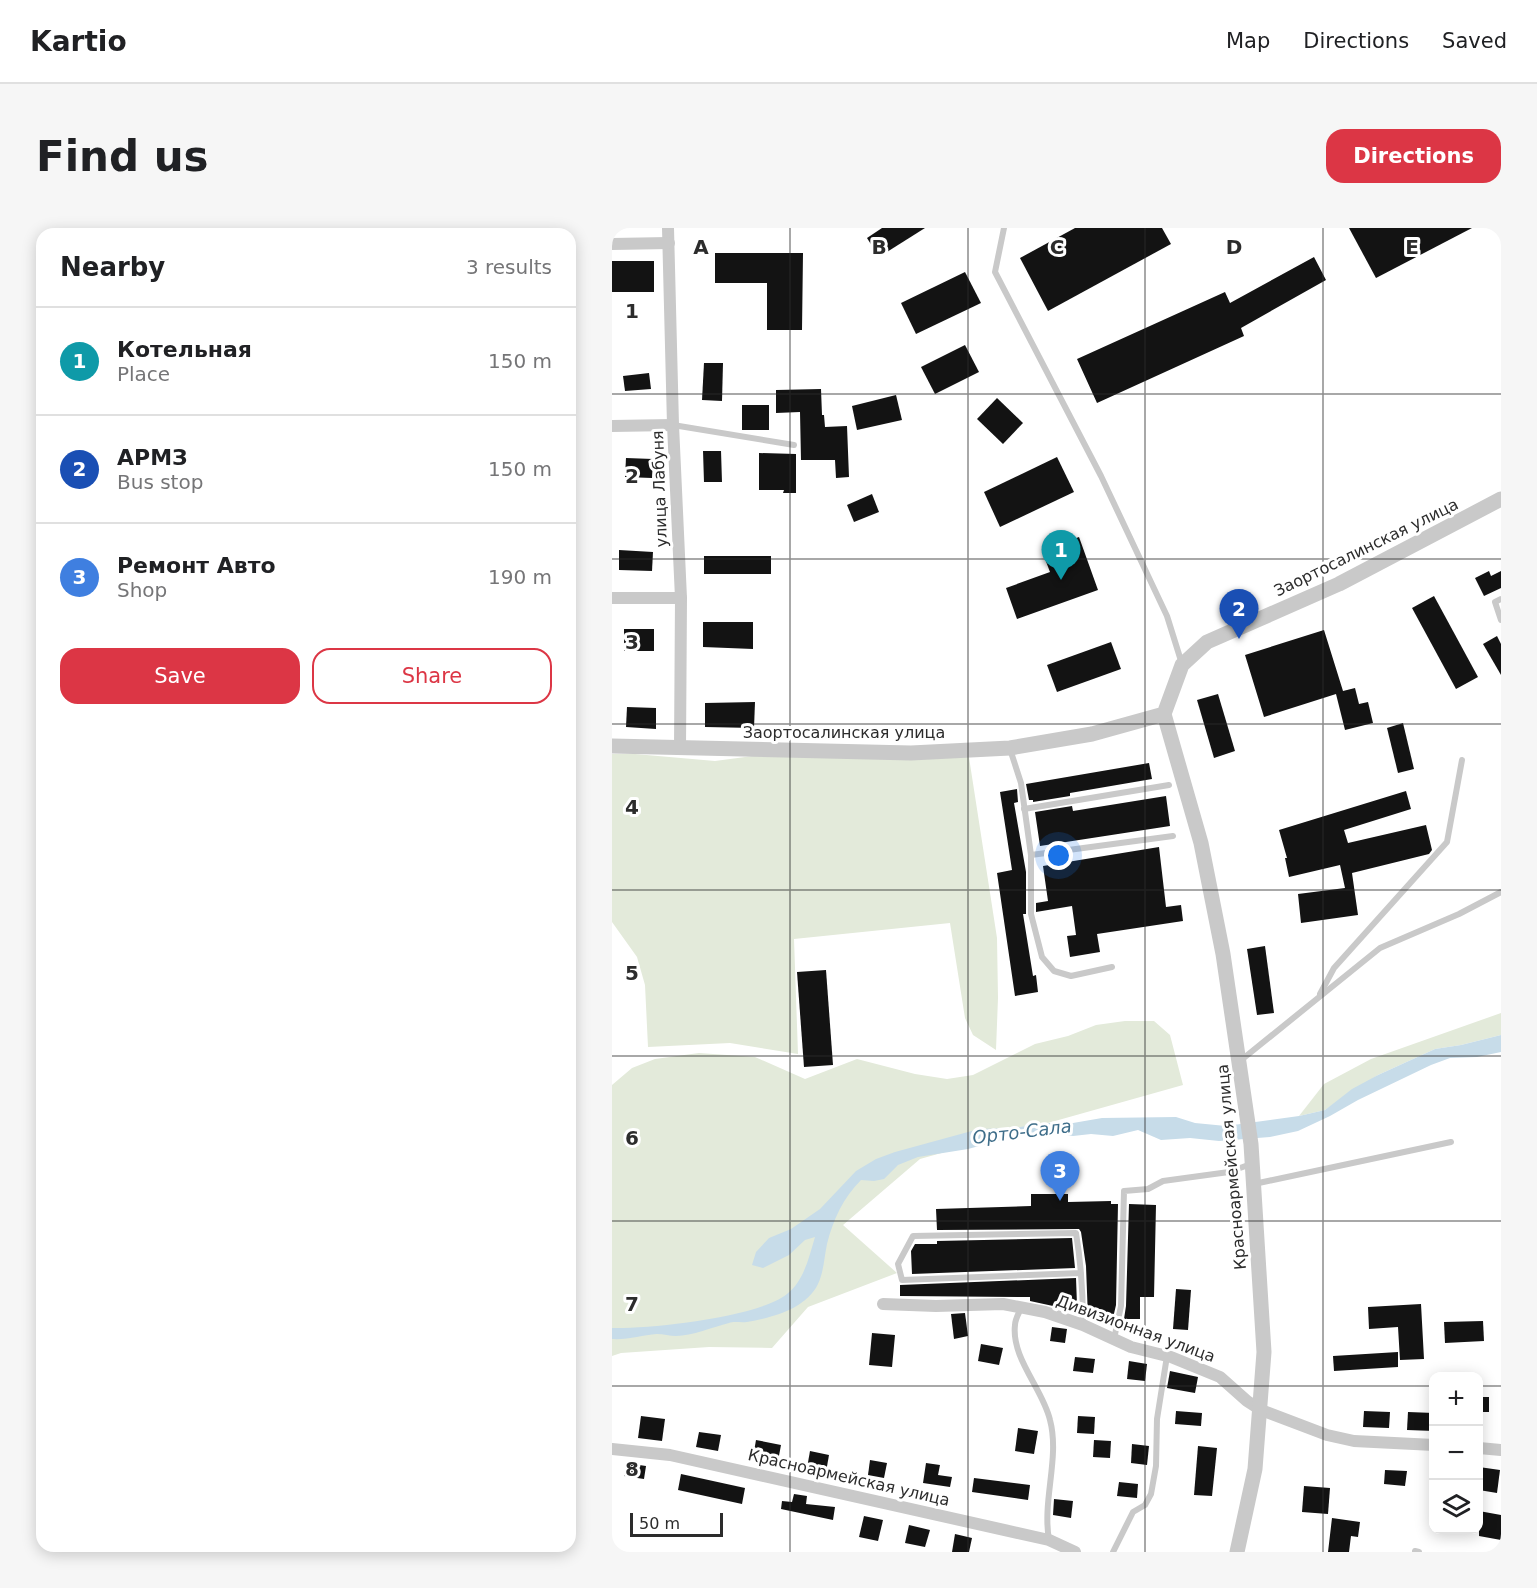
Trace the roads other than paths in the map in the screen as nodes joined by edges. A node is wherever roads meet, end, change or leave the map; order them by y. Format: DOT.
graph roads {
  1 [pos="669,228"];
  2 [pos="1004,228"];
  3 [pos="669,243"];
  4 [pos="612,244"];
  5 [pos="673,425"];
  6 [pos="612,426"];
  7 [pos="794,445"];
  8 [pos="1501,498"];
  9 [pos="612,598"];
  10 [pos="681,598"];
  11 [pos="1501,599"];
  12 [pos="1501,620"];
  13 [pos="1182,665"];
  14 [pos="1164,714"];
  15 [pos="612,746"];
  16 [pos="680,748"];
  17 [pos="1010,748"];
  18 [pos="1462,760"];
  19 [pos="1169,785"];
  20 [pos="1024,809"];
  21 [pos="1173,836"];
  22 [pos="1031,855"];
  23 [pos="1501,892"];
  24 [pos="1112,967"];
  25 [pos="1318,998"];
  26 [pos="1240,1061"];
  27 [pos="1451,1142"];
  28 [pos="1252,1164"];
  29 [pos="1253,1184"];
  30 [pos="1081,1274"];
  31 [pos="883,1304"];
  32 [pos="1021,1308"];
  33 [pos="1083,1325"];
  34 [pos="1114,1340"];
  35 [pos="1167,1356"];
  36 [pos="1261,1410"];
  37 [pos="1429,1445"];
  38 [pos="1483,1448"];
  39 [pos="612,1449"];
  40 [pos="1501,1450"];
  41 [pos="1048,1540"];
  42 [pos="1075,1552"];
  43 [pos="1113,1552"];
  44 [pos="1237,1552"];
  1 -- 3 [label="street, улица Лабуня"];
  2 -- 13 [label="lane"];
  3 -- 4 [label="street"];
  3 -- 5 [label="street, улица Лабуня"];
  5 -- 6 [label="street"];
  5 -- 7 [label="lane"];
  5 -- 10 [label="street, улица Лабуня"];
  8 -- 13 [label="street, Заортосалинская улица"];
  9 -- 10 [label="street"];
  10 -- 16 [label="street, улица Лабуня"];
  11 -- 12 [label="lane"];
  13 -- 14 [label="street, Заортосалинская улица"];
  14 -- 17 [label="street, Заортосалинская улица"];
  14 -- 26 [label="street, Красноармейская улица"];
  15 -- 16 [label="street, Заортосалинская улица"];
  16 -- 17 [label="street, Заортосалинская улица"];
  17 -- 20 [label="lane"];
  18 -- 25 [label="lane"];
  19 -- 20 [label="lane"];
  20 -- 22 [label="lane"];
  21 -- 22 [label="lane"];
  22 -- 24 [label="lane"];
  23 -- 25 [label="lane"];
  25 -- 26 [label="lane"];
  26 -- 28 [label="street, Красноармейская улица"];
  27 -- 29 [label="lane"];
  28 -- 29 [label="street, Красноармейская улица"];
  28 -- 34 [label="lane"];
  29 -- 36 [label="street, Красноармейская улица"];
  30 -- 30 [label="lane"];
  30 -- 33 [label="lane"];
  31 -- 32 [label="street, Дивизионная улица"];
  32 -- 33 [label="street, Дивизионная улица"];
  32 -- 41 [label="lane"];
  33 -- 34 [label="street, Дивизионная улица"];
  34 -- 35 [label="street, Дивизионная улица"];
  35 -- 36 [label="street, Дивизионная улица"];
  35 -- 43 [label="lane"];
  36 -- 37 [label="street, Дивизионная улица"];
  36 -- 44 [label="street, Красноармейская улица"];
  38 -- 40 [label="street"];
  39 -- 41 [label="street, Красноармейская улица"];
  41 -- 42 [label="street, Красноармейская улица"];
}
